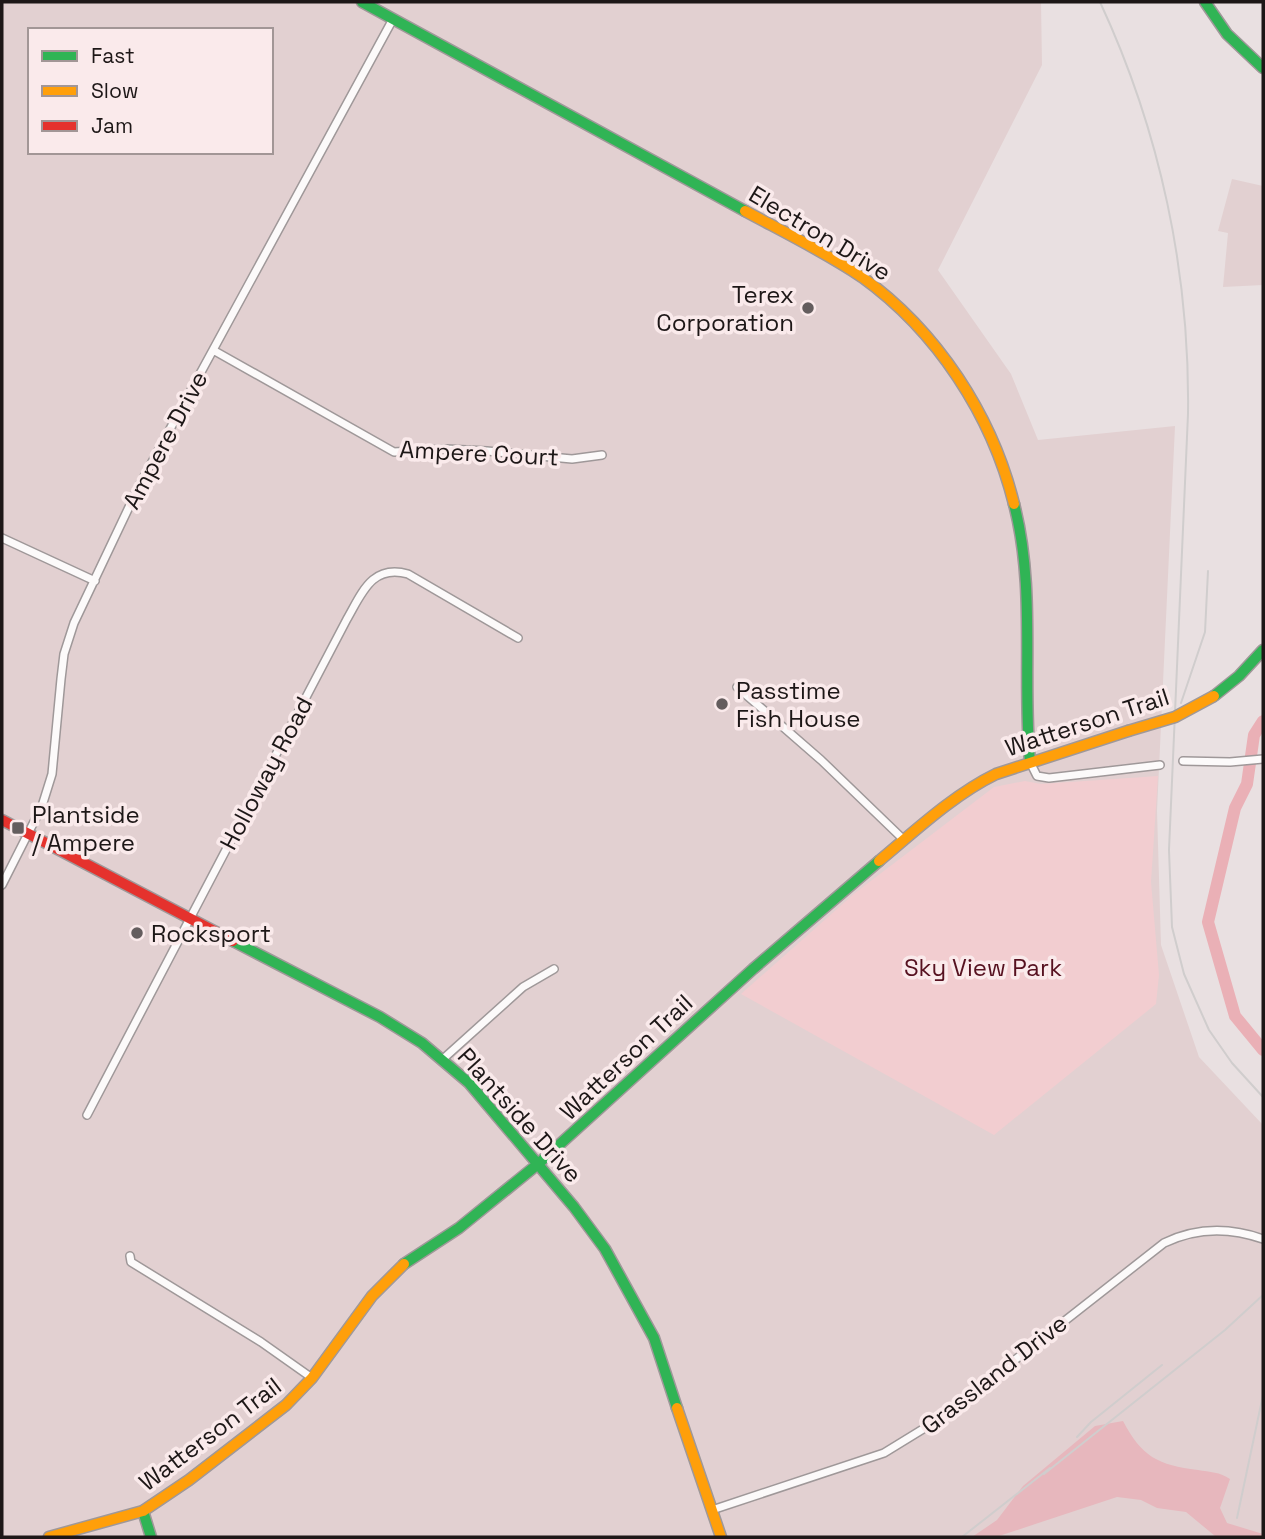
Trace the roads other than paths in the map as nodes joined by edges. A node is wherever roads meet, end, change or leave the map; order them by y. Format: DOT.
graph roads {
  1 [pos="362,2"];
  2 [pos="1205,2"];
  3 [pos="393,19"];
  4 [pos="1263,68"];
  5 [pos="213,350"];
  6 [pos="602,455"];
  7 [pos="2,538"];
  8 [pos="95,581"];
  9 [pos="519,638"];
  10 [pos="1263,650"];
  11 [pos="737,687"];
  12 [pos="1261,759"];
  13 [pos="1182,761"];
  14 [pos="1030,762"];
  15 [pos="1160,765"];
  16 [pos="2,820"];
  17 [pos="28,834"];
  18 [pos="904,840"];
  19 [pos="2,885"];
  20 [pos="189,918"];
  21 [pos="554,969"];
  22 [pos="443,1059"];
  23 [pos="87,1115"];
  24 [pos="538,1164"];
  25 [pos="1263,1239"];
  26 [pos="130,1256"];
  27 [pos="312,1378"];
  28 [pos="712,1510"];
  29 [pos="143,1511"];
  30 [pos="49,1537"];
  31 [pos="152,1537"];
  32 [pos="721,1537"];
  1 -- 3 [label="street, Electron Drive"];
  2 -- 4 [label="street"];
  3 -- 5 [label="street, Ampere Drive"];
  3 -- 14 [label="street, Electron Drive"];
  5 -- 6 [label="street, Ampere Court"];
  5 -- 8 [label="street, Ampere Drive"];
  7 -- 8 [label="street"];
  8 -- 17 [label="street, Ampere Drive"];
  9 -- 20 [label="street, Holloway Road"];
  10 -- 14 [label="street, Watterson Trail, bridge"];
  11 -- 18 [label="street"];
  12 -- 13 [label="street"];
  14 -- 15 [label="street"];
  14 -- 18 [label="street, Watterson Trail"];
  16 -- 17 [label="street, Plantside Drive"];
  17 -- 19 [label="street, Ampere Drive"];
  17 -- 20 [label="street, Plantside Drive"];
  18 -- 24 [label="street, Watterson Trail"];
  20 -- 22 [label="street, Plantside Drive"];
  20 -- 23 [label="street, Holloway Road"];
  21 -- 22 [label="street"];
  22 -- 24 [label="street, Plantside Drive"];
  24 -- 27 [label="street, Watterson Trail"];
  24 -- 28 [label="street, Plantside Drive"];
  25 -- 28 [label="street, Grassland Drive"];
  26 -- 27 [label="street"];
  27 -- 29 [label="street, Watterson Trail"];
  28 -- 32 [label="street, Plantside Drive"];
  29 -- 30 [label="street, Watterson Trail"];
  29 -- 31 [label="street"];
}
